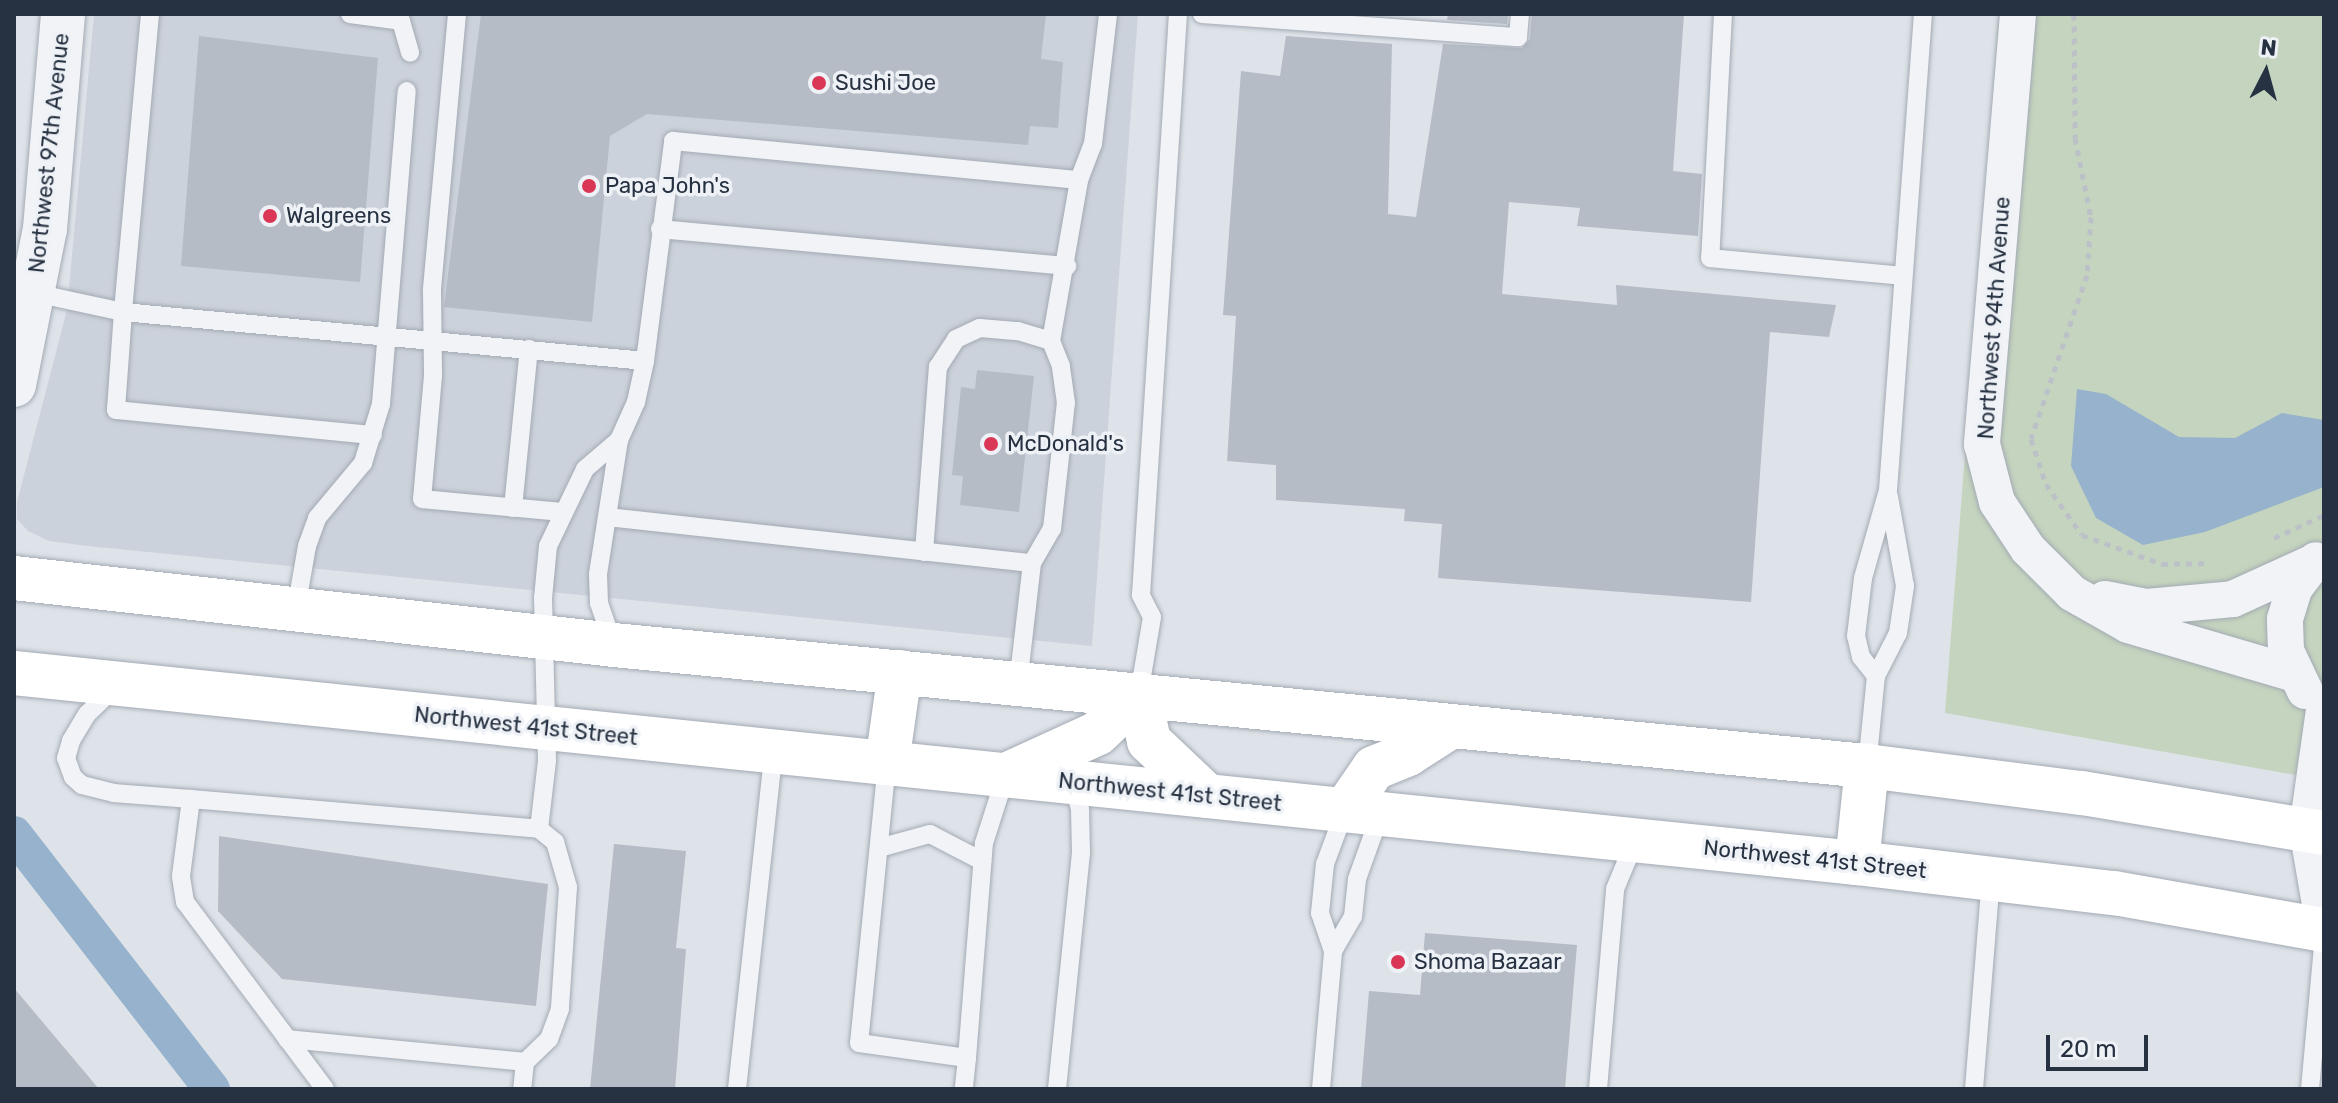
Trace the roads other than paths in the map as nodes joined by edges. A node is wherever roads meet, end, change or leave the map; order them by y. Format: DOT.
graph roads {
  1 [pos="63,14"];
  2 [pos="150,14"];
  3 [pos="350,14"];
  4 [pos="457,14"];
  5 [pos="1108,14"];
  6 [pos="1178,14"];
  7 [pos="1202,14"];
  8 [pos="1520,14"];
  9 [pos="1723,14"];
  10 [pos="1923,14"];
  11 [pos="2018,14"];
  12 [pos="377,15"];
  13 [pos="410,53"];
  14 [pos="407,91"];
  15 [pos="1079,180"];
  16 [pos="660,229"];
  17 [pos="1067,266"];
  18 [pos="1903,276"];
  19 [pos="35,293"];
  20 [pos="123,312"];
  21 [pos="389,337"];
  22 [pos="433,341"];
  23 [pos="1051,341"];
  24 [pos="529,349"];
  25 [pos="645,361"];
  26 [pos="14,385"];
  27 [pos="373,435"];
  28 [pos="619,440"];
  29 [pos="1888,490"];
  30 [pos="513,508"];
  31 [pos="561,512"];
  32 [pos="607,517"];
  33 [pos="924,552"];
  34 [pos="2318,559"];
  35 [pos="1032,563"];
  36 [pos="14,578"];
  37 [pos="2072,593"];
  38 [pos="296,610"];
  39 [pos="543,637"];
  40 [pos="614,645"];
  41 [pos="900,672"];
  42 [pos="14,673"];
  43 [pos="2294,674"];
  44 [pos="1876,676"];
  45 [pos="118,684"];
  46 [pos="1018,684"];
  47 [pos="1139,694"];
  48 [pos="2324,710"];
  49 [pos="1452,726"];
  50 [pos="546,728"];
  51 [pos="774,751"];
  52 [pos="887,763"];
  53 [pos="1867,766"];
  54 [pos="1006,775"];
  55 [pos="1073,782"];
  56 [pos="1207,796"];
  57 [pos="191,799"];
  58 [pos="1363,812"];
  59 [pos="539,829"];
  60 [pos="2315,831"];
  61 [pos="1636,840"];
  62 [pos="879,848"];
  63 [pos="982,861"];
  64 [pos="1857,863"];
  65 [pos="1991,878"];
  66 [pos="2324,930"];
  67 [pos="1333,951"];
  68 [pos="287,1039"];
  69 [pos="967,1058"];
  70 [pos="525,1062"];
  71 [pos="325,1089"];
  72 [pos="522,1089"];
  73 [pos="737,1089"];
  74 [pos="964,1089"];
  75 [pos="1057,1089"];
  76 [pos="1321,1089"];
  77 [pos="1598,1089"];
  78 [pos="1974,1089"];
  79 [pos="2310,1089"];
  1 -- 19 [label="street, Northwest 97th Avenue"];
  2 -- 20 [label="lane"];
  3 -- 12 [label="lane"];
  4 -- 22 [label="lane"];
  5 -- 15 [label="lane"];
  6 -- 47 [label="lane"];
  7 -- 8 [label="lane"];
  9 -- 18 [label="lane"];
  10 -- 18 [label="lane"];
  11 -- 37 [label="street, Northwest 94th Avenue"];
  12 -- 13 [label="lane"];
  14 -- 21 [label="lane"];
  15 -- 16 [label="lane"];
  15 -- 17 [label="lane"];
  16 -- 17 [label="lane"];
  16 -- 25 [label="lane"];
  17 -- 23 [label="lane"];
  18 -- 29 [label="lane"];
  19 -- 20 [label="lane"];
  19 -- 26 [label="street, Northwest 97th Avenue"];
  20 -- 21 [label="lane"];
  20 -- 27 [label="lane"];
  21 -- 22 [label="lane"];
  21 -- 27 [label="lane"];
  22 -- 24 [label="lane"];
  22 -- 30 [label="lane"];
  23 -- 33 [label="lane"];
  23 -- 35 [label="lane"];
  24 -- 25 [label="lane"];
  24 -- 30 [label="lane"];
  25 -- 28 [label="lane"];
  27 -- 38 [label="lane"];
  28 -- 31 [label="lane"];
  28 -- 32 [label="lane"];
  29 -- 44 [label="lane"];
  29 -- 44 [label="lane"];
  30 -- 31 [label="lane"];
  31 -- 39 [label="lane"];
  32 -- 33 [label="lane"];
  32 -- 40 [label="lane"];
  33 -- 35 [label="lane"];
  34 -- 37 [label="street"];
  34 -- 43 [label="street"];
  35 -- 46 [label="lane"];
  36 -- 38 [label="main road"];
  37 -- 43 [label="street, Northwest 94th Avenue"];
  38 -- 39 [label="main road"];
  39 -- 40 [label="main road"];
  39 -- 50 [label="lane"];
  40 -- 41 [label="main road"];
  41 -- 46 [label="main road"];
  41 -- 52 [label="main road"];
  42 -- 45 [label="main road, Northwest 41st Street"];
  43 -- 48 [label="street"];
  44 -- 53 [label="lane"];
  45 -- 50 [label="main road, Northwest 41st Street"];
  45 -- 57 [label="lane"];
  46 -- 47 [label="main road"];
  47 -- 49 [label="main road"];
  47 -- 54 [label="main road"];
  47 -- 56 [label="main road"];
  48 -- 60 [label="street"];
  49 -- 53 [label="main road"];
  49 -- 58 [label="main road"];
  50 -- 51 [label="main road, Northwest 41st Street"];
  50 -- 59 [label="lane"];
  51 -- 52 [label="main road, Northwest 41st Street"];
  51 -- 73 [label="lane"];
  52 -- 54 [label="main road, Northwest 41st Street"];
  52 -- 62 [label="lane"];
  53 -- 60 [label="main road"];
  53 -- 64 [label="main road"];
  54 -- 55 [label="main road, Northwest 41st Street"];
  54 -- 63 [label="lane"];
  55 -- 56 [label="main road, Northwest 41st Street"];
  55 -- 75 [label="lane"];
  56 -- 58 [label="main road, Northwest 41st Street"];
  57 -- 59 [label="lane"];
  57 -- 68 [label="lane"];
  58 -- 61 [label="main road, Northwest 41st Street"];
  58 -- 67 [label="lane"];
  58 -- 67 [label="lane"];
  59 -- 70 [label="lane"];
  60 -- 66 [label="street"];
  61 -- 64 [label="main road, Northwest 41st Street"];
  61 -- 77 [label="lane"];
  62 -- 63 [label="lane"];
  62 -- 69 [label="lane"];
  63 -- 69 [label="lane"];
  64 -- 65 [label="main road, Northwest 41st Street"];
  65 -- 66 [label="main road, Northwest 41st Street"];
  65 -- 78 [label="lane"];
  66 -- 79 [label="lane"];
  67 -- 76 [label="lane"];
  68 -- 70 [label="lane"];
  68 -- 71 [label="lane"];
  69 -- 74 [label="lane"];
  70 -- 72 [label="lane"];
}
